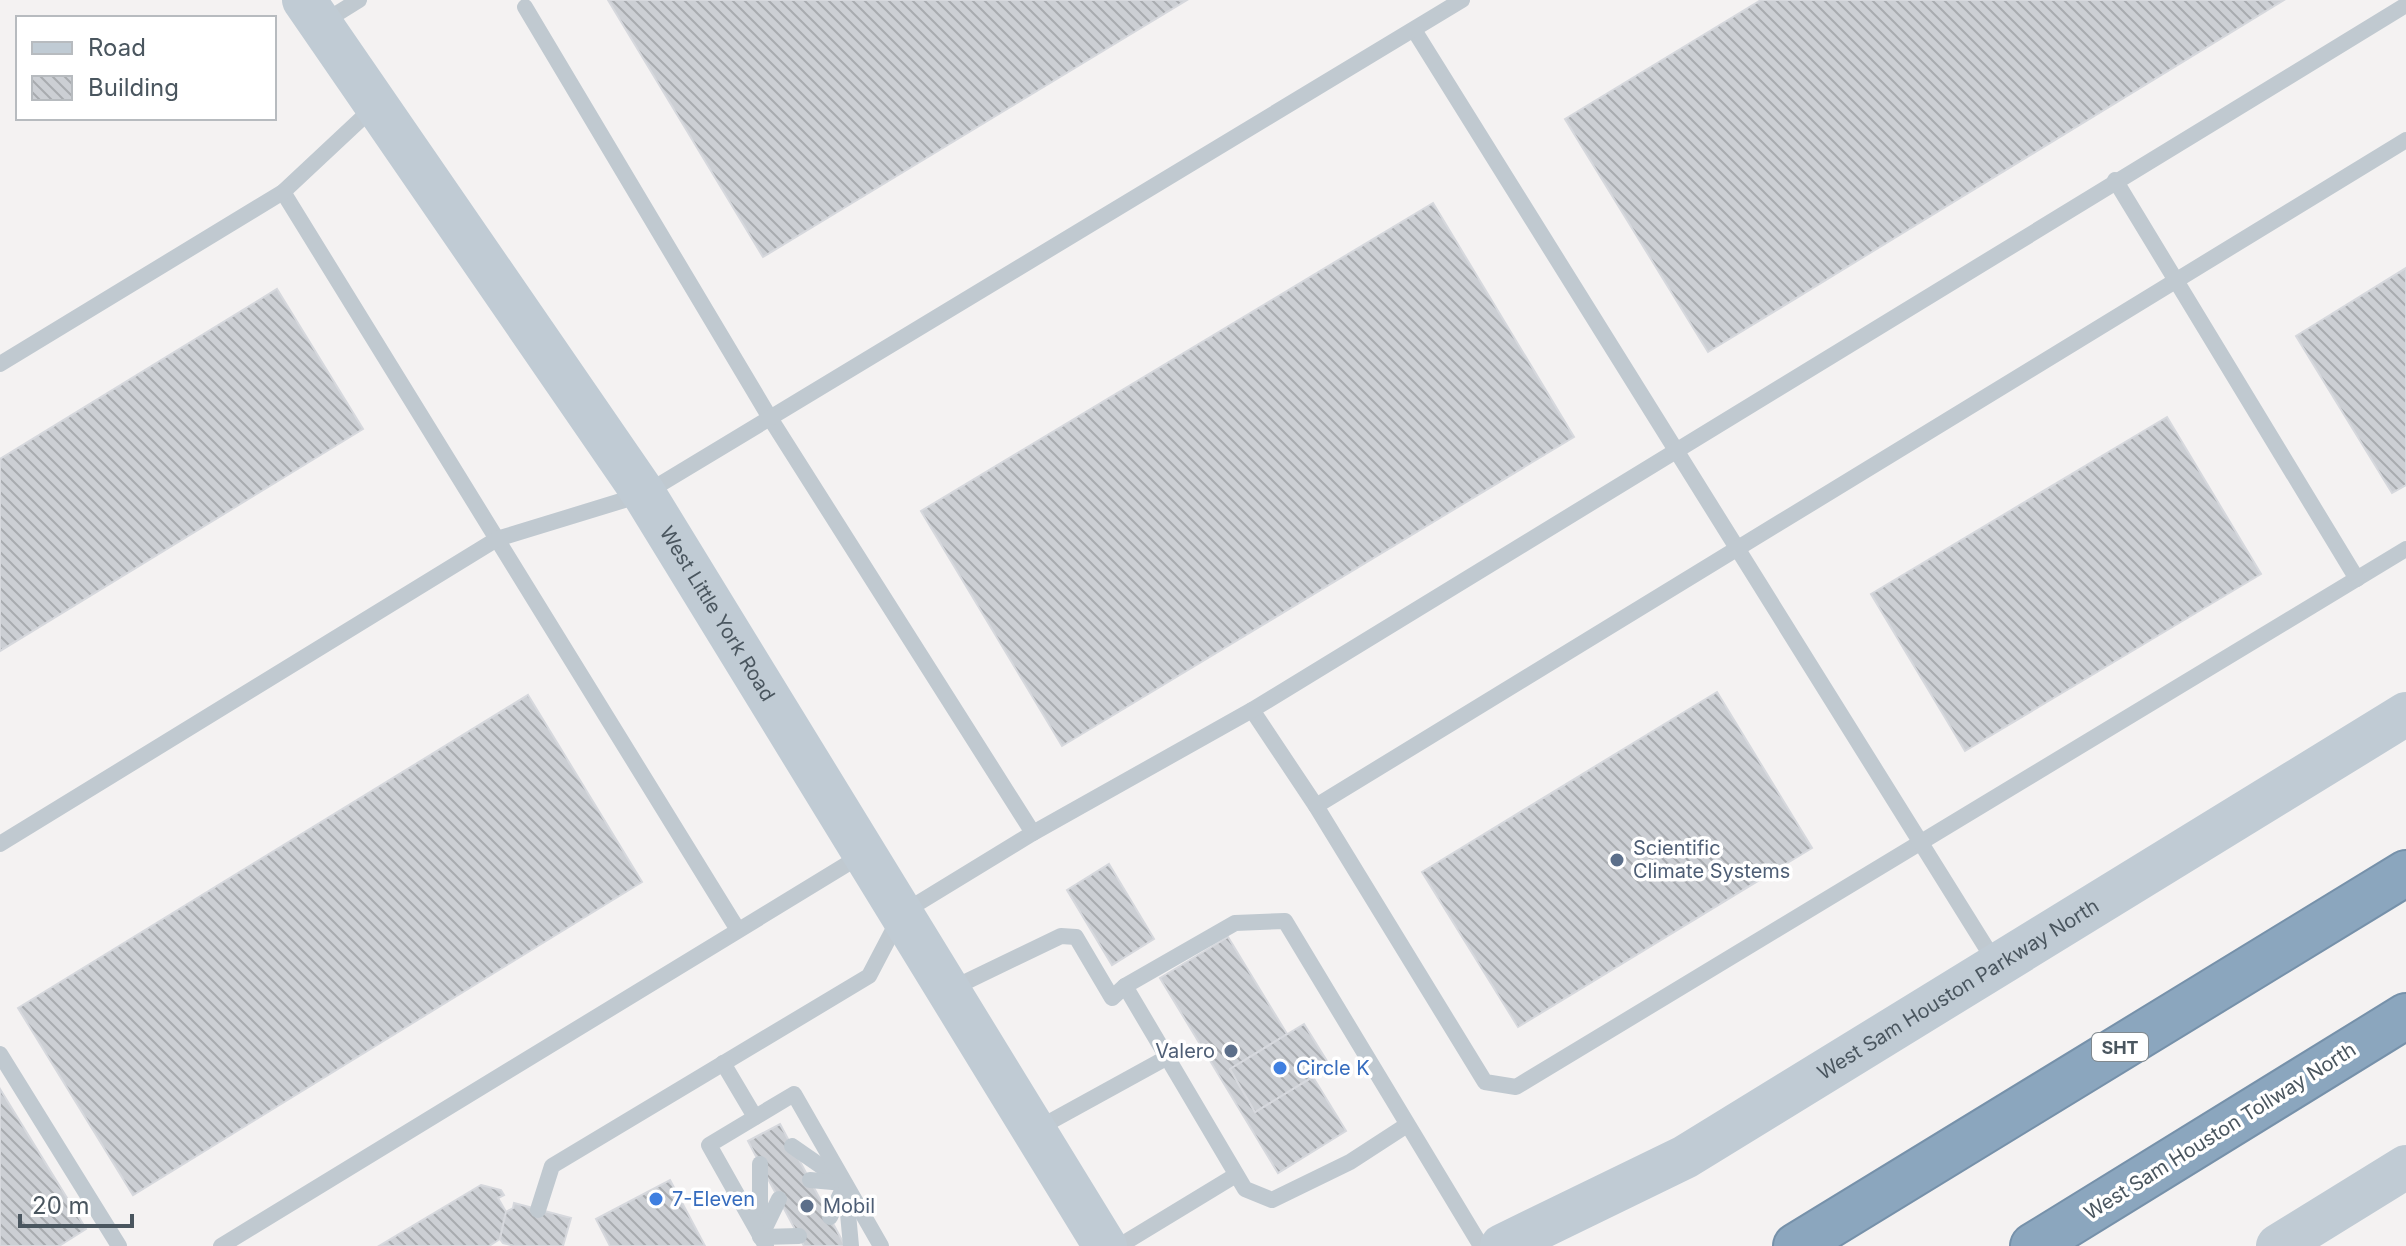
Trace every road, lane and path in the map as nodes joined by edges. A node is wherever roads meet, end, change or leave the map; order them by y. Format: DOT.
graph roads {
  1 [pos="359,0"];
  2 [pos="1462,0"];
  3 [pos="2406,5"];
  4 [pos="525,7"];
  5 [pos="312,12"];
  6 [pos="1414,30"];
  7 [pos="377,105"];
  8 [pos="2406,140"];
  9 [pos="2115,180"];
  10 [pos="283,192"];
  11 [pos="2176,280"];
  12 [pos="0,364"];
  13 [pos="770,418"];
  14 [pos="1676,450"];
  15 [pos="644,494"];
  16 [pos="497,539"];
  17 [pos="1737,548"];
  18 [pos="2406,549"];
  19 [pos="2357,579"];
  20 [pos="1252,710"];
  21 [pos="2406,714"];
  22 [pos="1316,806"];
  23 [pos="1033,833"];
  24 [pos="1920,843"];
  25 [pos="0,844"];
  26 [pos="865,853"];
  27 [pos="2406,873"];
  28 [pos="902,913"];
  29 [pos="738,930"];
  30 [pos="1998,966"];
  31 [pos="1125,986"];
  32 [pos="950,990"];
  33 [pos="2406,1016"];
  34 [pos="0,1054"];
  35 [pos="1166,1058"];
  36 [pos="723,1063"];
  37 [pos="755,1117"];
  38 [pos="1407,1125"];
  39 [pos="1035,1130"];
  40 [pos="792,1146"];
  41 [pos="760,1164"];
  42 [pos="1236,1175"];
  43 [pos="2403,1175"];
  44 [pos="810,1180"];
  45 [pos="846,1183"];
  46 [pos="779,1199"];
  47 [pos="538,1210"];
  48 [pos="830,1217"];
  49 [pos="799,1236"];
  50 [pos="767,1243"];
  51 [pos="119,1246"];
  52 [pos="221,1246"];
  53 [pos="851,1246"];
  54 [pos="881,1246"];
  55 [pos="1105,1246"];
  56 [pos="1119,1246"];
  57 [pos="1481,1246"];
  58 [pos="1502,1246"];
  59 [pos="1796,1246"];
  60 [pos="2033,1246"];
  61 [pos="2278,1246"];
  1 -- 5 [label="lane"];
  2 -- 6 [label="lane"];
  3 -- 9 [label="lane"];
  4 -- 13 [label="lane"];
  5 -- 7 [label="main road, West Little York Road"];
  6 -- 13 [label="lane"];
  6 -- 14 [label="lane"];
  7 -- 10 [label="lane"];
  7 -- 15 [label="main road, West Little York Road"];
  8 -- 11 [label="lane"];
  9 -- 11 [label="lane"];
  9 -- 14 [label="lane"];
  10 -- 12 [label="lane"];
  10 -- 16 [label="lane"];
  11 -- 17 [label="lane"];
  11 -- 19 [label="lane"];
  13 -- 15 [label="lane"];
  13 -- 23 [label="lane"];
  14 -- 17 [label="lane"];
  14 -- 20 [label="lane"];
  15 -- 16 [label="lane"];
  15 -- 26 [label="main road, West Little York Road"];
  16 -- 25 [label="lane"];
  16 -- 29 [label="lane"];
  17 -- 22 [label="lane"];
  17 -- 24 [label="lane"];
  18 -- 19 [label="lane"];
  19 -- 24 [label="lane"];
  20 -- 22 [label="lane"];
  20 -- 23 [label="lane"];
  21 -- 30 [label="main road, West Sam Houston Parkway North"];
  22 -- 24 [label="lane"];
  23 -- 28 [label="lane"];
  24 -- 30 [label="lane"];
  26 -- 28 [label="main road, West Little York Road"];
  26 -- 29 [label="lane"];
  27 -- 59 [label="highway, SHT"];
  28 -- 32 [label="main road, West Little York Road"];
  28 -- 36 [label="lane"];
  29 -- 52 [label="lane"];
  30 -- 58 [label="main road, West Sam Houston Parkway North"];
  31 -- 32 [label="lane"];
  31 -- 35 [label="lane"];
  31 -- 38 [label="lane"];
  32 -- 39 [label="main road, West Little York Road"];
  33 -- 60 [label="highway, West Sam Houston Tollway North"];
  34 -- 51 [label="lane"];
  35 -- 39 [label="lane"];
  35 -- 42 [label="lane"];
  36 -- 37 [label="lane"];
  36 -- 47 [label="lane"];
  37 -- 45 [label="lane"];
  37 -- 50 [label="lane"];
  38 -- 42 [label="lane"];
  38 -- 57 [label="lane"];
  39 -- 55 [label="main road, West Little York Road"];
  40 -- 45 [label="lane"];
  41 -- 50 [label="lane"];
  42 -- 56 [label="lane"];
  43 -- 61 [label="main road"];
  44 -- 45 [label="lane"];
  45 -- 48 [label="lane"];
  45 -- 53 [label="lane"];
  45 -- 54 [label="lane"];
  46 -- 50 [label="lane"];
  49 -- 50 [label="lane"];
}
